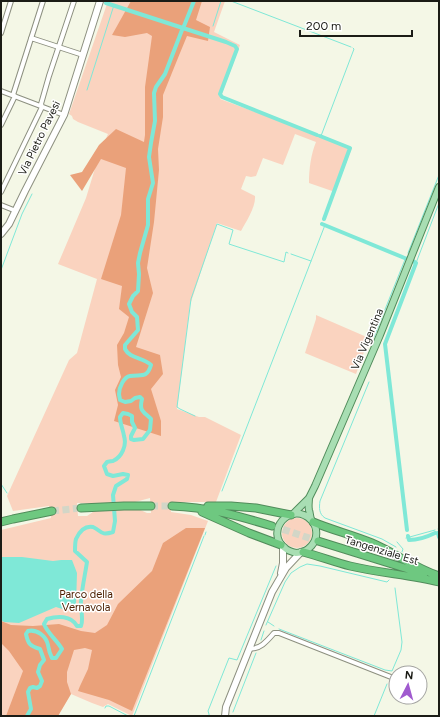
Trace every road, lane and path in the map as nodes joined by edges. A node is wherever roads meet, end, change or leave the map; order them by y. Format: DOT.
graph roads {
  1 [pos="11,1"];
  2 [pos="43,1"];
  3 [pos="74,1"];
  4 [pos="100,1"];
  5 [pos="1,33"];
  6 [pos="31,38"];
  7 [pos="59,47"];
  8 [pos="83,55"];
  9 [pos="1,91"];
  10 [pos="14,96"];
  11 [pos="42,107"];
  12 [pos="64,115"];
  13 [pos="1,125"];
  14 [pos="439,187"];
  15 [pos="1,192"];
  16 [pos="1,205"];
  17 [pos="16,211"];
  18 [pos="1,234"];
  19 [pos="309,498"];
  20 [pos="152,506"];
  21 [pos="172,506"];
  22 [pos="189,506"];
  23 [pos="80,508"];
  24 [pos="52,511"];
  25 [pos="292,514"];
  26 [pos="312,521"];
  27 [pos="1,522"];
  28 [pos="272,526"];
  29 [pos="318,541"];
  30 [pos="282,546"];
  31 [pos="302,552"];
  32 [pos="281,575"];
  33 [pos="439,576"];
  34 [pos="439,581"];
  35 [pos="252,641"];
  36 [pos="266,642"];
  37 [pos="249,648"];
  38 [pos="388,676"];
  39 [pos="225,716"];
  1 -- 5 [label="street"];
  2 -- 6 [label="street"];
  3 -- 7 [label="street"];
  4 -- 8 [label="street, Via Pietro Pavesi"];
  6 -- 7 [label="street"];
  6 -- 10 [label="street"];
  7 -- 8 [label="street"];
  7 -- 11 [label="street"];
  8 -- 12 [label="street, Via Pietro Pavesi"];
  9 -- 10 [label="street"];
  10 -- 11 [label="street"];
  10 -- 13 [label="street"];
  11 -- 12 [label="street"];
  11 -- 15 [label="street"];
  12 -- 17 [label="street, Via Pietro Pavesi"];
  14 -- 19 [label="main road, Via Vigentina"];
  16 -- 17 [label="street"];
  17 -- 18 [label="street, Via Pietro Pavesi"];
  19 -- 25 [label="main road, Via Vigentina"];
  19 -- 26 [label="main road, Via Vigentina"];
  20 -- 23 [label="highway"];
  21 -- 22 [label="highway"];
  22 -- 25 [label="highway"];
  22 -- 28 [label="highway"];
  22 -- 30 [label="highway"];
  24 -- 27 [label="highway"];
  25 -- 26 [label="main road"];
  25 -- 30 [label="main road, Via Vigentina"];
  26 -- 31 [label="main road, Via Vigentina"];
  26 -- 33 [label="highway"];
  29 -- 34 [label="highway, Tangenziale Est"];
  30 -- 31 [label="main road"];
  30 -- 32 [label="street, Via Vigentina"];
  31 -- 32 [label="street, Via Vigentina"];
  31 -- 34 [label="highway"];
  32 -- 35 [label="street, Via Vigentina"];
  35 -- 36 [label="street"];
  35 -- 37 [label="street, Via Vigentina"];
  36 -- 37 [label="street"];
  36 -- 38 [label="street"];
  37 -- 39 [label="street, Via Vigentina"];
}
